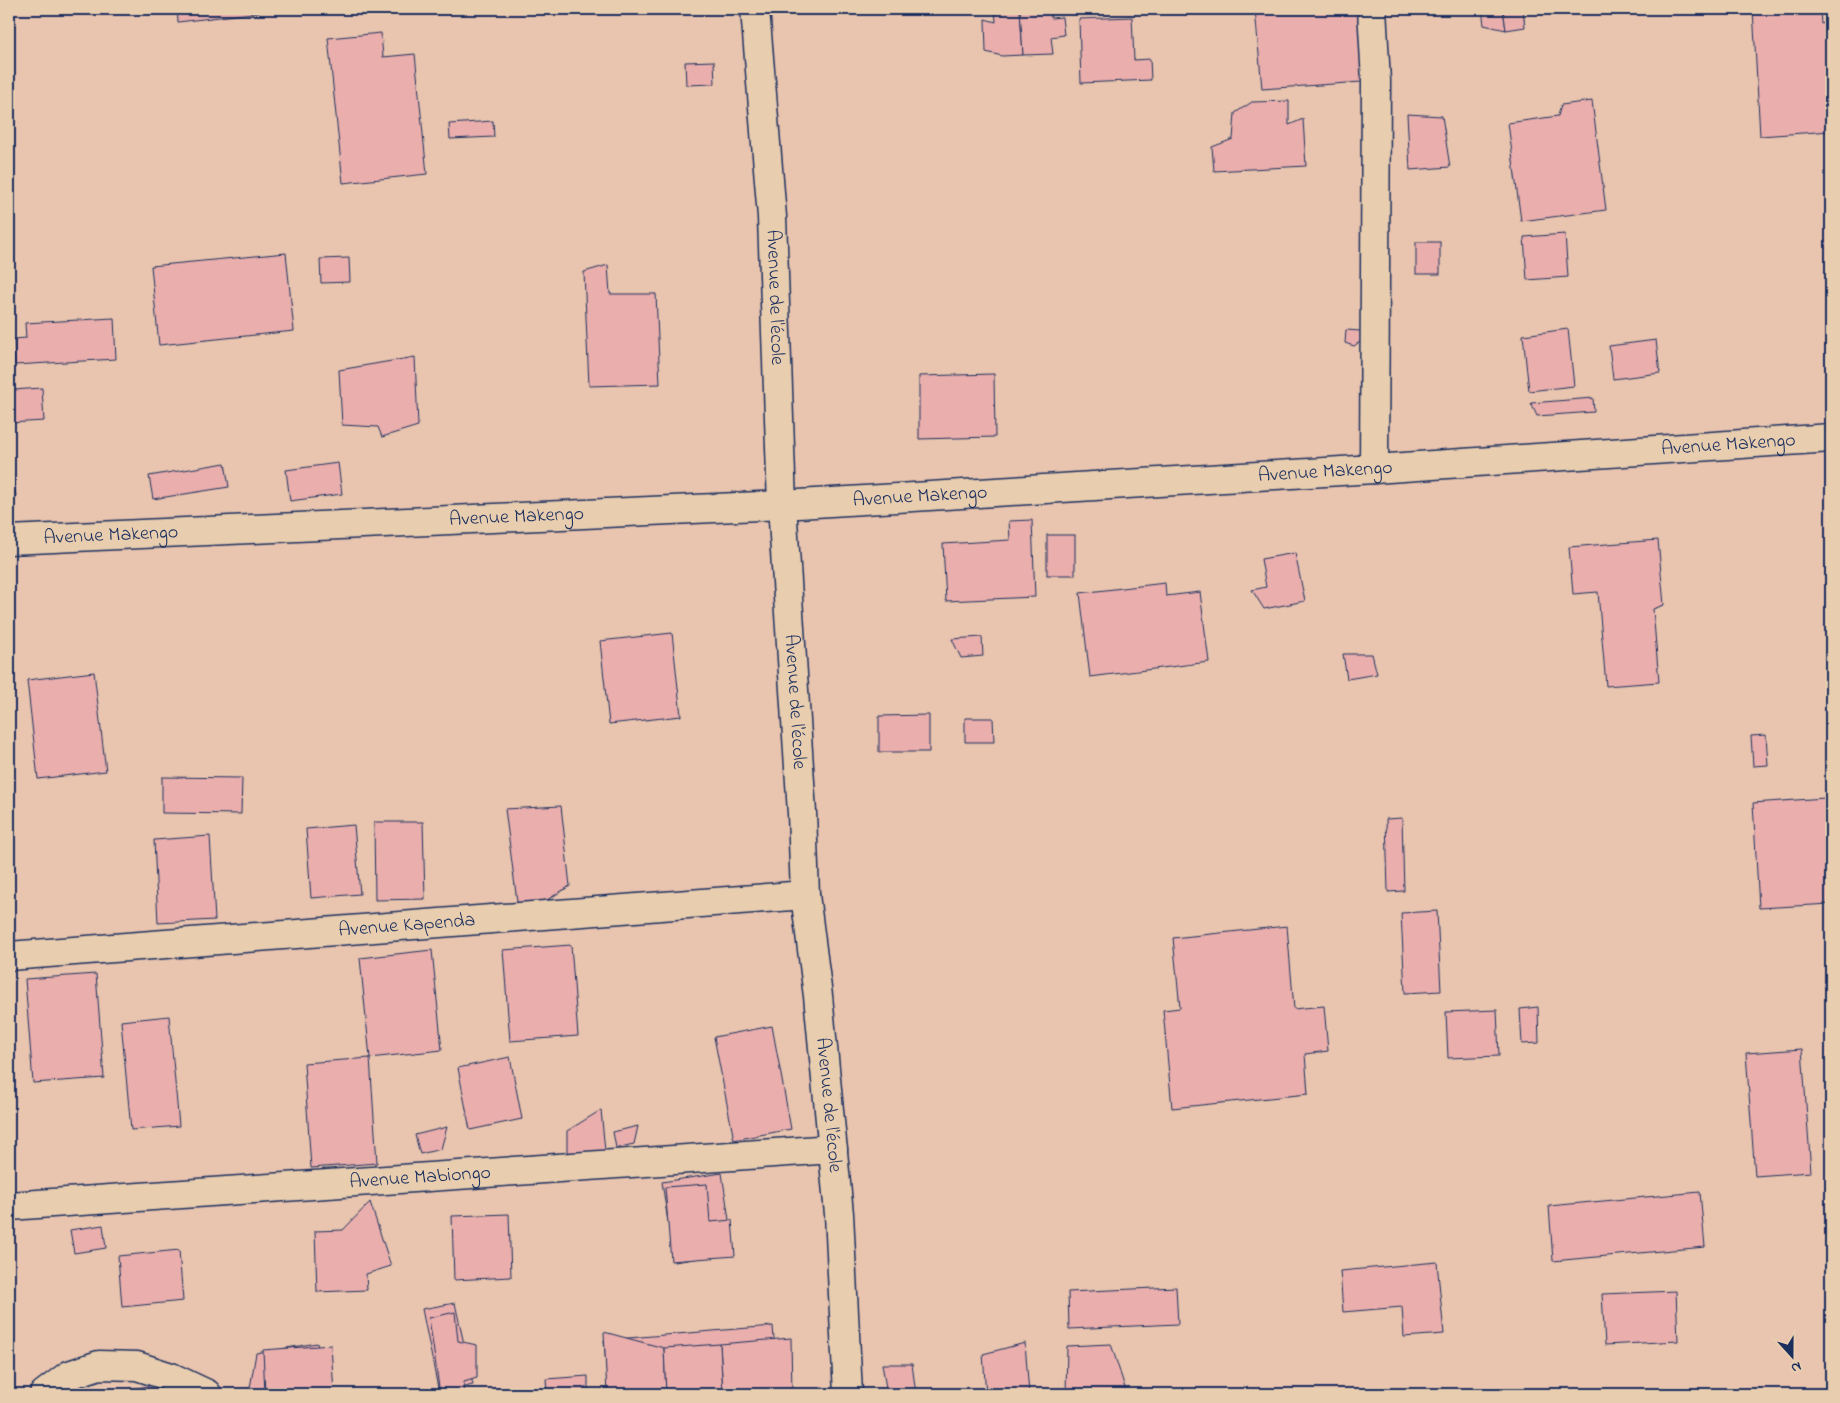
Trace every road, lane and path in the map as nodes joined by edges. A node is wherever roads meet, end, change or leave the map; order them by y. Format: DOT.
graph roads {
  1 [pos="755,9"];
  2 [pos="1372,9"];
  3 [pos="1831,438"];
  4 [pos="1374,468"];
  5 [pos="782,506"];
  6 [pos="9,540"];
  7 [pos="805,895"];
  8 [pos="9,956"];
  9 [pos="833,1149"];
  10 [pos="9,1206"];
  11 [pos="44,1394"];
  12 [pos="207,1394"];
  13 [pos="848,1394"];
  1 -- 5 [label="street, Avenue de l'école"];
  2 -- 4 [label="street"];
  3 -- 4 [label="street, Avenue Makengo"];
  4 -- 5 [label="street, Avenue Makengo"];
  5 -- 6 [label="street, Avenue Makengo"];
  5 -- 7 [label="street, Avenue de l'école"];
  7 -- 8 [label="street, Avenue Kapenda"];
  7 -- 9 [label="street, Avenue de l'école"];
  9 -- 10 [label="street, Avenue Mabiongo"];
  9 -- 13 [label="street, Avenue de l'école"];
  11 -- 12 [label="street"];
}
